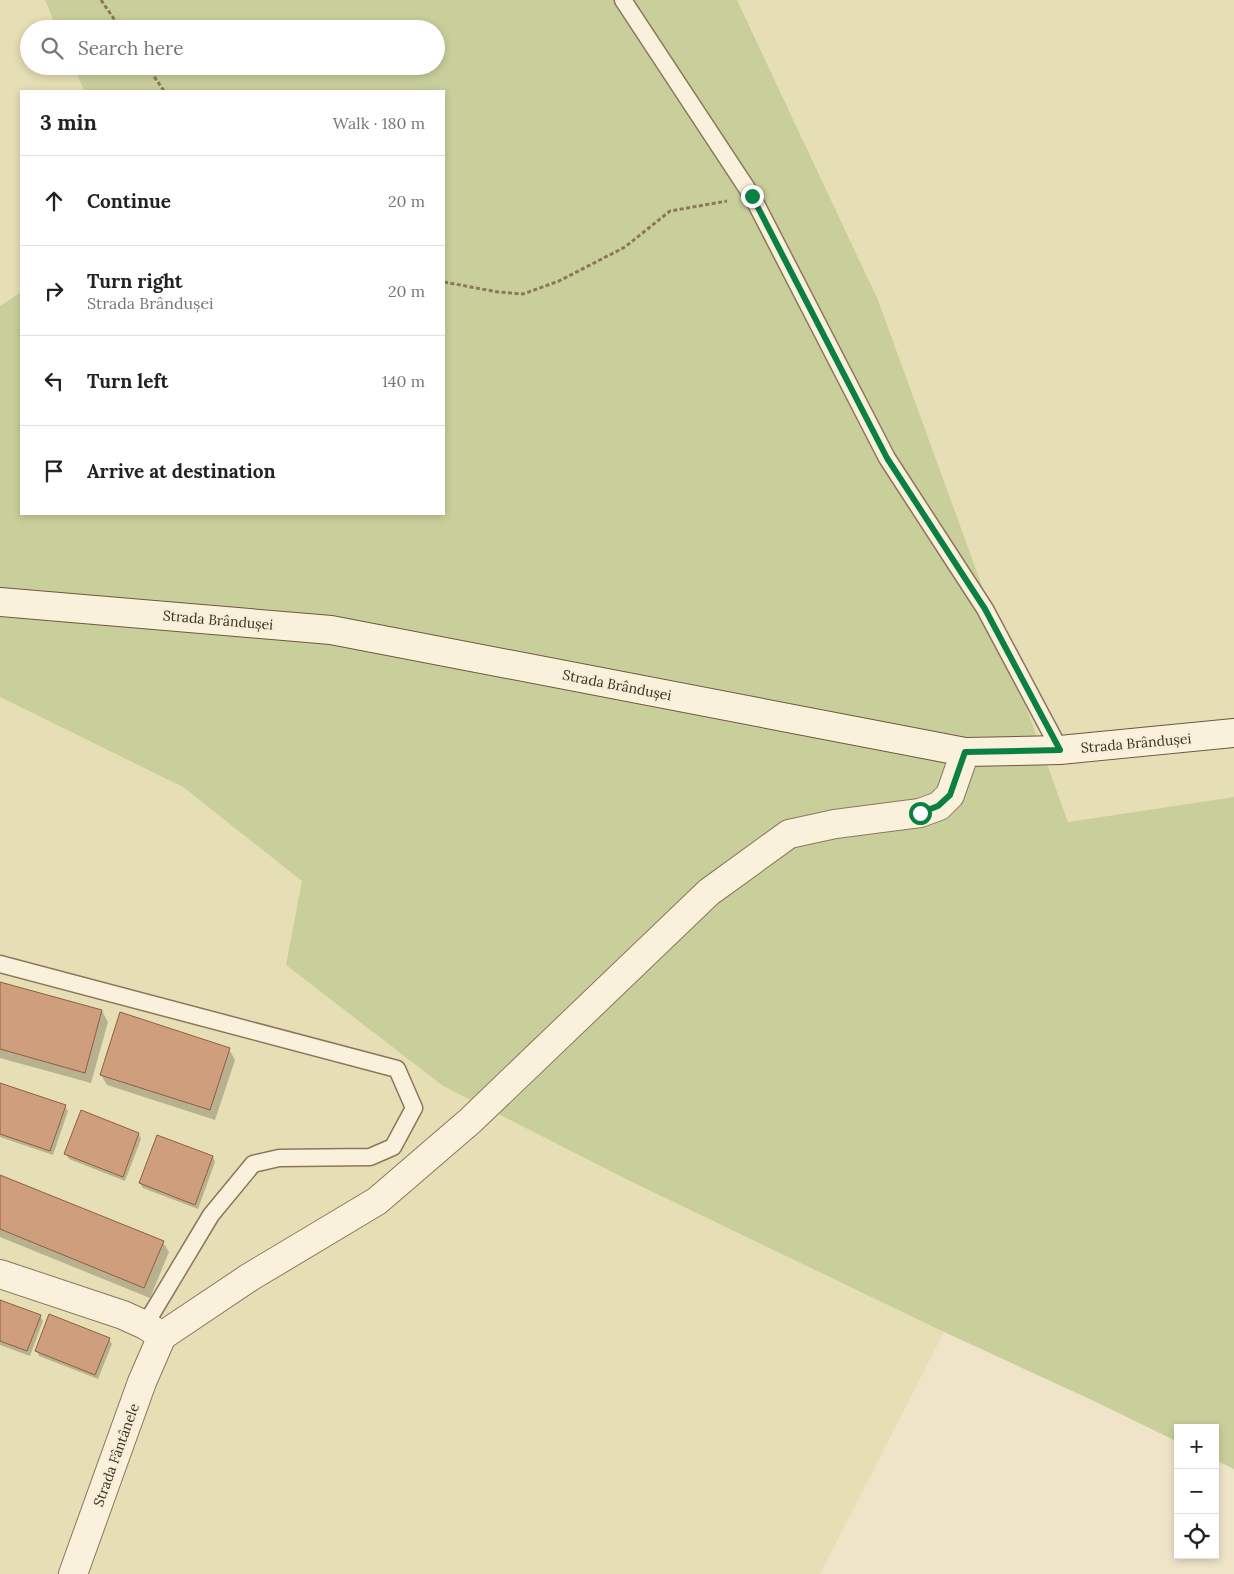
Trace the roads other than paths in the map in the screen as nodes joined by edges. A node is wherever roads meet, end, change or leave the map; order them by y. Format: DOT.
graph roads {
  1 [pos="623,0"];
  2 [pos="0,602"];
  3 [pos="1234,733"];
  4 [pos="1060,750"];
  5 [pos="965,752"];
  6 [pos="0,964"];
  7 [pos="0,1274"];
  8 [pos="154,1330"];
  9 [pos="73,1574"];
  1 -- 4 [label="lane"];
  2 -- 5 [label="street, Strada Brândușei"];
  3 -- 4 [label="street, Strada Brândușei"];
  4 -- 5 [label="street, Strada Brândușei"];
  5 -- 8 [label="street"];
  6 -- 8 [label="lane"];
  7 -- 8 [label="street"];
  8 -- 9 [label="street, Strada Fântânele"];
}
